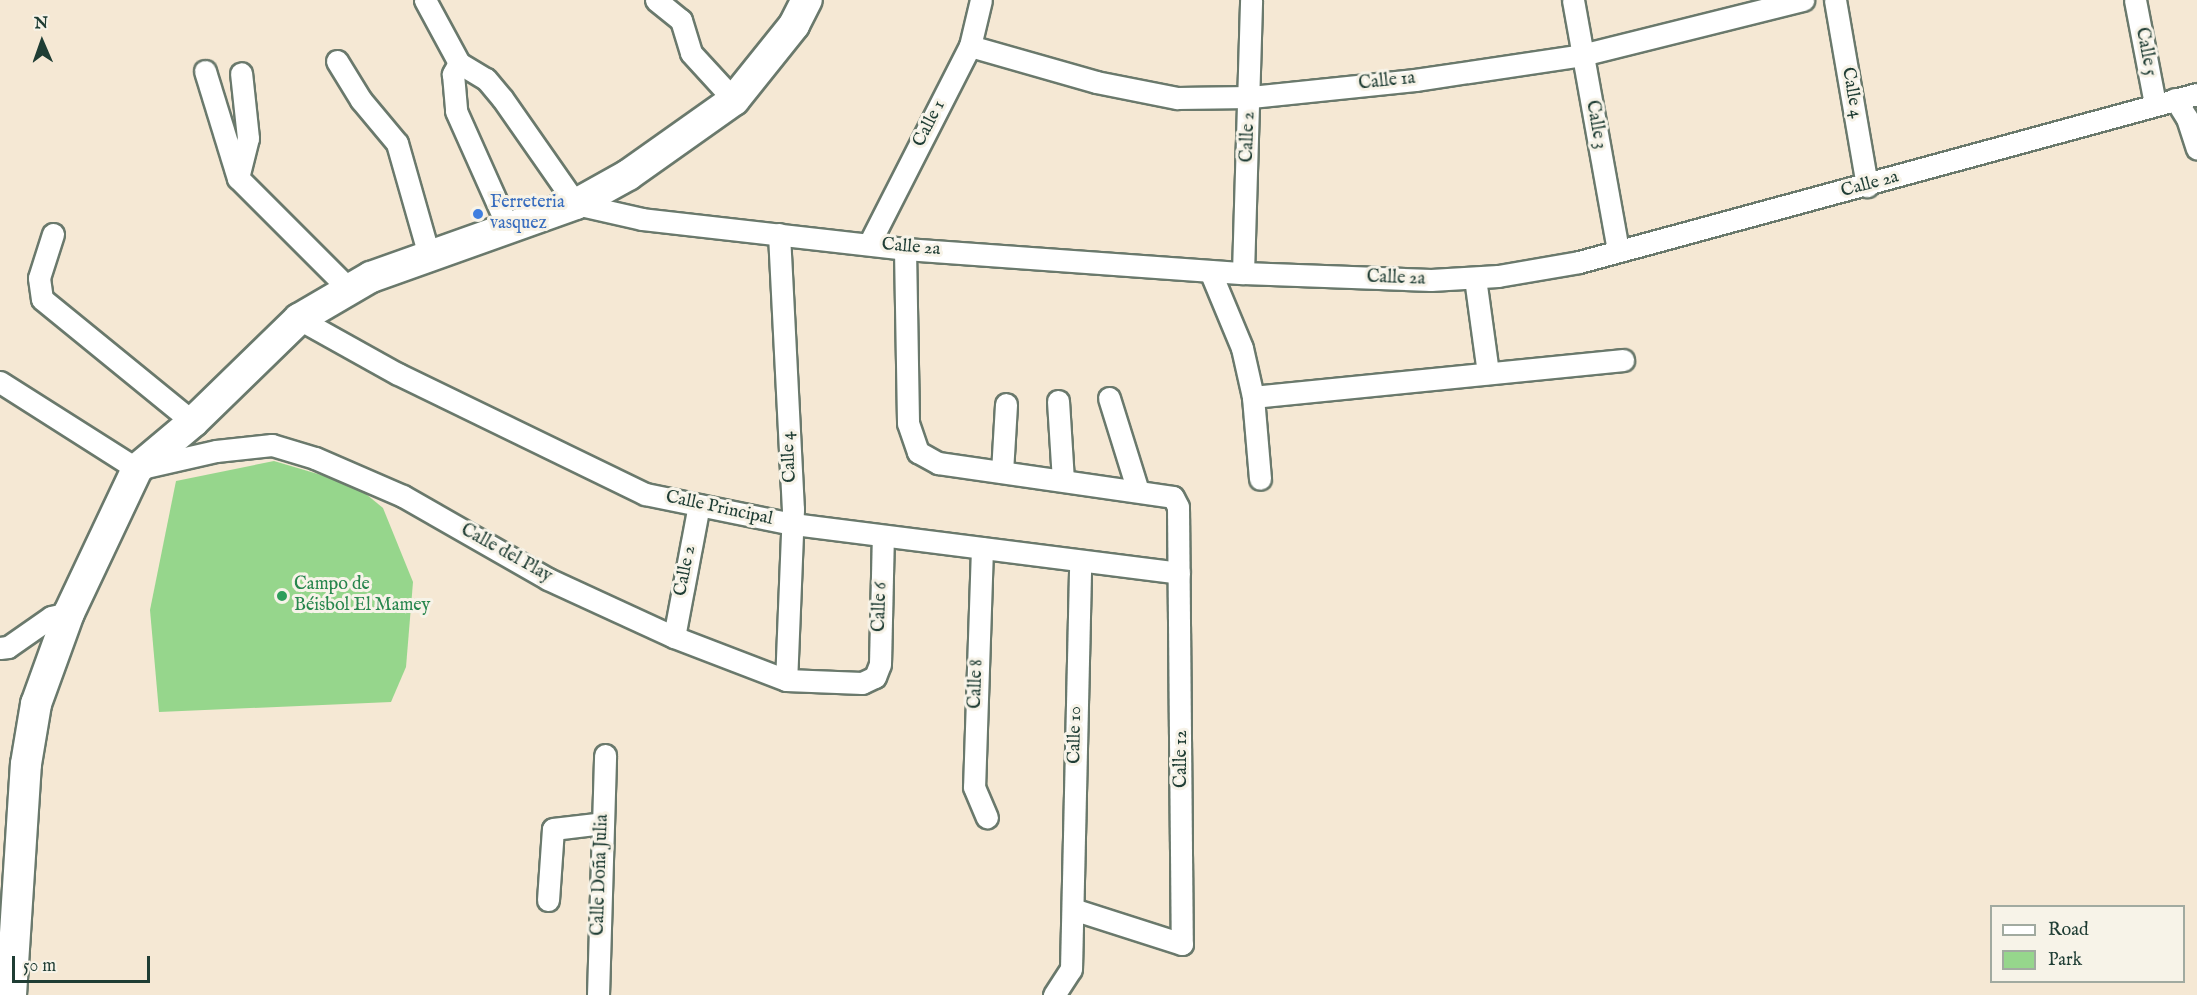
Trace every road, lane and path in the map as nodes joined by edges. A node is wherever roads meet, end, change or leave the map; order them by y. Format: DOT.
graph roads {
  1 [pos="425,0"];
  2 [pos="656,0"];
  3 [pos="807,0"];
  4 [pos="981,0"];
  5 [pos="1251,0"];
  6 [pos="1573,0"];
  7 [pos="1803,0"];
  8 [pos="1835,0"];
  9 [pos="2135,0"];
  10 [pos="970,46"];
  11 [pos="1582,55"];
  12 [pos="337,61"];
  13 [pos="459,63"];
  14 [pos="205,71"];
  15 [pos="242,73"];
  16 [pos="2197,94"];
  17 [pos="1251,97"];
  18 [pos="734,100"];
  19 [pos="2165,102"];
  20 [pos="2197,148"];
  21 [pos="238,178"];
  22 [pos="1867,186"];
  23 [pos="576,204"];
  24 [pos="508,227"];
  25 [pos="53,234"];
  26 [pos="779,234"];
  27 [pos="869,244"];
  28 [pos="905,249"];
  29 [pos="1618,251"];
  30 [pos="429,255"];
  31 [pos="1210,271"];
  32 [pos="1243,273"];
  33 [pos="1474,278"];
  34 [pos="349,289"];
  35 [pos="299,319"];
  36 [pos="1623,360"];
  37 [pos="1488,373"];
  38 [pos="0,382"];
  39 [pos="1253,397"];
  40 [pos="1109,398"];
  41 [pos="1058,401"];
  42 [pos="1006,404"];
  43 [pos="193,422"];
  44 [pos="137,469"];
  45 [pos="1002,472"];
  46 [pos="1260,479"];
  47 [pos="1063,480"];
  48 [pos="1138,491"];
  49 [pos="699,505"];
  50 [pos="793,524"];
  51 [pos="883,536"];
  52 [pos="982,548"];
  53 [pos="1080,561"];
  54 [pos="1179,573"];
  55 [pos="69,613"];
  56 [pos="674,637"];
  57 [pos="0,648"];
  58 [pos="875,677"];
  59 [pos="786,680"];
  60 [pos="605,755"];
  61 [pos="987,817"];
  62 [pos="603,823"];
  63 [pos="548,900"];
  64 [pos="1073,909"];
  65 [pos="11,995"];
  66 [pos="598,995"];
  67 [pos="1054,995"];
  1 -- 13 [label="street"];
  2 -- 18 [label="street"];
  3 -- 18 [label="main road"];
  4 -- 10 [label="street, Calle 1"];
  5 -- 17 [label="street, Calle 2"];
  6 -- 11 [label="street, Calle 3"];
  7 -- 11 [label="street, Calle 1a"];
  8 -- 22 [label="street, Calle 4"];
  9 -- 19 [label="street, Calle 5"];
  10 -- 17 [label="street, Calle 1a"];
  10 -- 27 [label="street, Calle 1"];
  11 -- 17 [label="street, Calle 1a"];
  11 -- 29 [label="street, Calle 3"];
  12 -- 30 [label="street"];
  13 -- 23 [label="street"];
  13 -- 24 [label="street"];
  14 -- 21 [label="street"];
  15 -- 21 [label="street"];
  16 -- 19 [label="street, Calle 2a"];
  17 -- 32 [label="street, Calle 2"];
  18 -- 23 [label="main road"];
  19 -- 20 [label="street, Calle 5"];
  19 -- 22 [label="street, Calle 2a"];
  21 -- 34 [label="street"];
  22 -- 29 [label="street, Calle 2a"];
  23 -- 24 [label="main road"];
  23 -- 26 [label="street, Calle 2a"];
  24 -- 30 [label="main road"];
  25 -- 43 [label="street"];
  26 -- 27 [label="street, Calle 2a"];
  26 -- 50 [label="street, Calle 4"];
  27 -- 28 [label="street, Calle 2a"];
  28 -- 31 [label="street, Calle 2a"];
  28 -- 45 [label="street, Calle 12"];
  29 -- 33 [label="street, Calle 2a"];
  30 -- 34 [label="main road"];
  31 -- 32 [label="street, Calle 2a"];
  31 -- 39 [label="street"];
  32 -- 33 [label="street, Calle 2a"];
  33 -- 37 [label="street"];
  34 -- 35 [label="main road"];
  35 -- 43 [label="main road"];
  35 -- 49 [label="street, Calle Principal"];
  36 -- 37 [label="street"];
  37 -- 39 [label="street"];
  38 -- 44 [label="street"];
  39 -- 46 [label="street"];
  40 -- 48 [label="street"];
  41 -- 47 [label="street"];
  42 -- 45 [label="street"];
  43 -- 44 [label="main road"];
  44 -- 55 [label="main road"];
  44 -- 56 [label="street, Calle del Play"];
  45 -- 47 [label="street, Calle 12"];
  47 -- 48 [label="street, Calle 12"];
  48 -- 54 [label="street, Calle 12"];
  49 -- 50 [label="street, Calle Principal"];
  49 -- 56 [label="street, Calle 2"];
  50 -- 51 [label="street, Calle Principal"];
  50 -- 59 [label="street, Calle 4"];
  51 -- 52 [label="street, Calle Principal"];
  51 -- 58 [label="street, Calle 6"];
  52 -- 53 [label="street, Calle Principal"];
  52 -- 61 [label="street, Calle 8"];
  53 -- 54 [label="street, Calle Principal"];
  53 -- 64 [label="street, Calle 10"];
  54 -- 64 [label="street, Calle 12"];
  55 -- 57 [label="street"];
  55 -- 65 [label="main road"];
  56 -- 59 [label="street, Calle del Play"];
  58 -- 59 [label="street, Calle del Play"];
  60 -- 62 [label="street, Calle Doña Julia"];
  62 -- 63 [label="street"];
  62 -- 66 [label="street, Calle Doña Julia"];
  64 -- 67 [label="street, Calle 10"];
}
